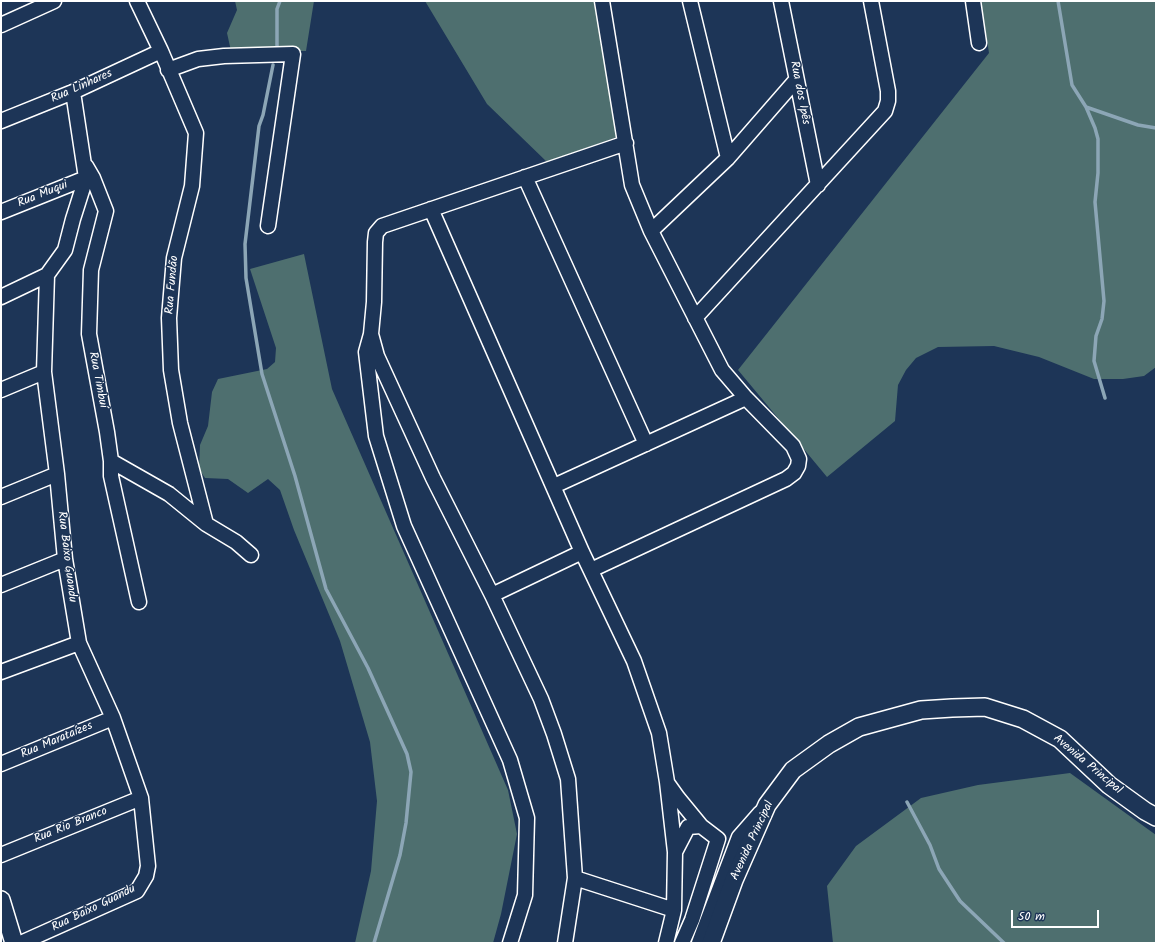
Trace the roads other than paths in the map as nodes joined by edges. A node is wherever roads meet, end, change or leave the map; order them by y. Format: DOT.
graph roads {
  1 [pos="54,1"];
  2 [pos="137,1"];
  3 [pos="602,1"];
  4 [pos="690,1"];
  5 [pos="781,1"];
  6 [pos="871,1"];
  7 [pos="973,1"];
  8 [pos="1,25"];
  9 [pos="979,43"];
  10 [pos="161,52"];
  11 [pos="168,70"];
  12 [pos="796,80"];
  13 [pos="73,92"];
  14 [pos="1,121"];
  15 [pos="626,143"];
  16 [pos="728,158"];
  17 [pos="83,160"];
  18 [pos="525,177"];
  19 [pos="86,178"];
  20 [pos="818,185"];
  21 [pos="431,209"];
  22 [pos="1,212"];
  23 [pos="268,226"];
  24 [pos="651,231"];
  25 [pos="47,275"];
  26 [pos="1,297"];
  27 [pos="695,318"];
  28 [pos="371,334"];
  29 [pos="44,372"];
  30 [pos="1,390"];
  31 [pos="746,398"];
  32 [pos="646,444"];
  33 [pos="111,461"];
  34 [pos="57,474"];
  35 [pos="554,486"];
  36 [pos="1,497"];
  37 [pos="206,524"];
  38 [pos="582,552"];
  39 [pos="251,555"];
  40 [pos="64,559"];
  41 [pos="591,570"];
  42 [pos="1,586"];
  43 [pos="492,594"];
  44 [pos="139,602"];
  45 [pos="78,643"];
  46 [pos="1,672"];
  47 [pos="113,718"];
  48 [pos="1,764"];
  49 [pos="667,782"];
  50 [pos="141,798"];
  51 [pos="767,805"];
  52 [pos="1156,817"];
  53 [pos="701,826"];
  54 [pos="675,852"];
  55 [pos="1,855"];
  56 [pos="575,878"];
  57 [pos="1,900"];
  58 [pos="674,910"];
  59 [pos="692,920"];
  60 [pos="707,924"];
  61 [pos="14,943"];
  62 [pos="21,943"];
  63 [pos="510,943"];
  64 [pos="565,943"];
  65 [pos="666,943"];
  66 [pos="682,943"];
  67 [pos="699,943"];
  68 [pos="711,943"];
  1 -- 8 [label="street"];
  2 -- 10 [label="street, Rua Fundão"];
  3 -- 15 [label="street"];
  4 -- 16 [label="street"];
  5 -- 12 [label="street, Rua dos Ipês"];
  6 -- 20 [label="street"];
  7 -- 9 [label="street"];
  10 -- 11 [label="street, Rua Fundão"];
  10 -- 13 [label="street, Rua Linhares"];
  11 -- 23 [label="street"];
  11 -- 37 [label="street, Rua Fundão"];
  12 -- 16 [label="street"];
  12 -- 20 [label="street, Rua dos Ipês"];
  13 -- 14 [label="street, Rua Linhares"];
  13 -- 17 [label="street"];
  15 -- 18 [label="street"];
  15 -- 24 [label="street"];
  16 -- 24 [label="street"];
  17 -- 19 [label="street"];
  17 -- 33 [label="street, Rua Timbuí"];
  18 -- 21 [label="street"];
  18 -- 32 [label="street"];
  19 -- 22 [label="street, Rua Muqui"];
  19 -- 25 [label="street"];
  20 -- 27 [label="street"];
  21 -- 28 [label="street"];
  21 -- 35 [label="street"];
  24 -- 27 [label="street"];
  25 -- 26 [label="street"];
  25 -- 29 [label="street, Rua Baixo Guandu"];
  27 -- 31 [label="street"];
  28 -- 43 [label="street"];
  28 -- 63 [label="street"];
  29 -- 30 [label="street"];
  29 -- 34 [label="street, Rua Baixo Guandu"];
  31 -- 32 [label="street"];
  31 -- 41 [label="street"];
  32 -- 35 [label="street"];
  33 -- 37 [label="street"];
  33 -- 44 [label="street, Rua Timbuí"];
  34 -- 36 [label="street"];
  34 -- 40 [label="street, Rua Baixo Guandu"];
  35 -- 38 [label="street"];
  37 -- 39 [label="street"];
  38 -- 41 [label="street"];
  38 -- 43 [label="street"];
  40 -- 42 [label="street"];
  40 -- 45 [label="street, Rua Baixo Guandu"];
  41 -- 49 [label="street"];
  43 -- 56 [label="street"];
  45 -- 46 [label="street"];
  45 -- 47 [label="street, Rua Baixo Guandu"];
  47 -- 48 [label="street, Rua Marataízes"];
  47 -- 50 [label="street, Rua Baixo Guandu"];
  49 -- 53 [label="street"];
  49 -- 54 [label="street"];
  50 -- 55 [label="street, Rua Rio Branco"];
  50 -- 62 [label="street, Rua Baixo Guandu"];
  51 -- 52 [label="street, Avenida Principal"];
  51 -- 60 [label="street"];
  51 -- 68 [label="street, Avenida Principal"];
  53 -- 54 [label="street"];
  53 -- 59 [label="street"];
  54 -- 58 [label="street"];
  56 -- 58 [label="street"];
  56 -- 64 [label="street"];
  57 -- 61 [label="street"];
  58 -- 65 [label="street"];
  59 -- 60 [label="street"];
  59 -- 66 [label="street"];
  60 -- 67 [label="street"];
}
